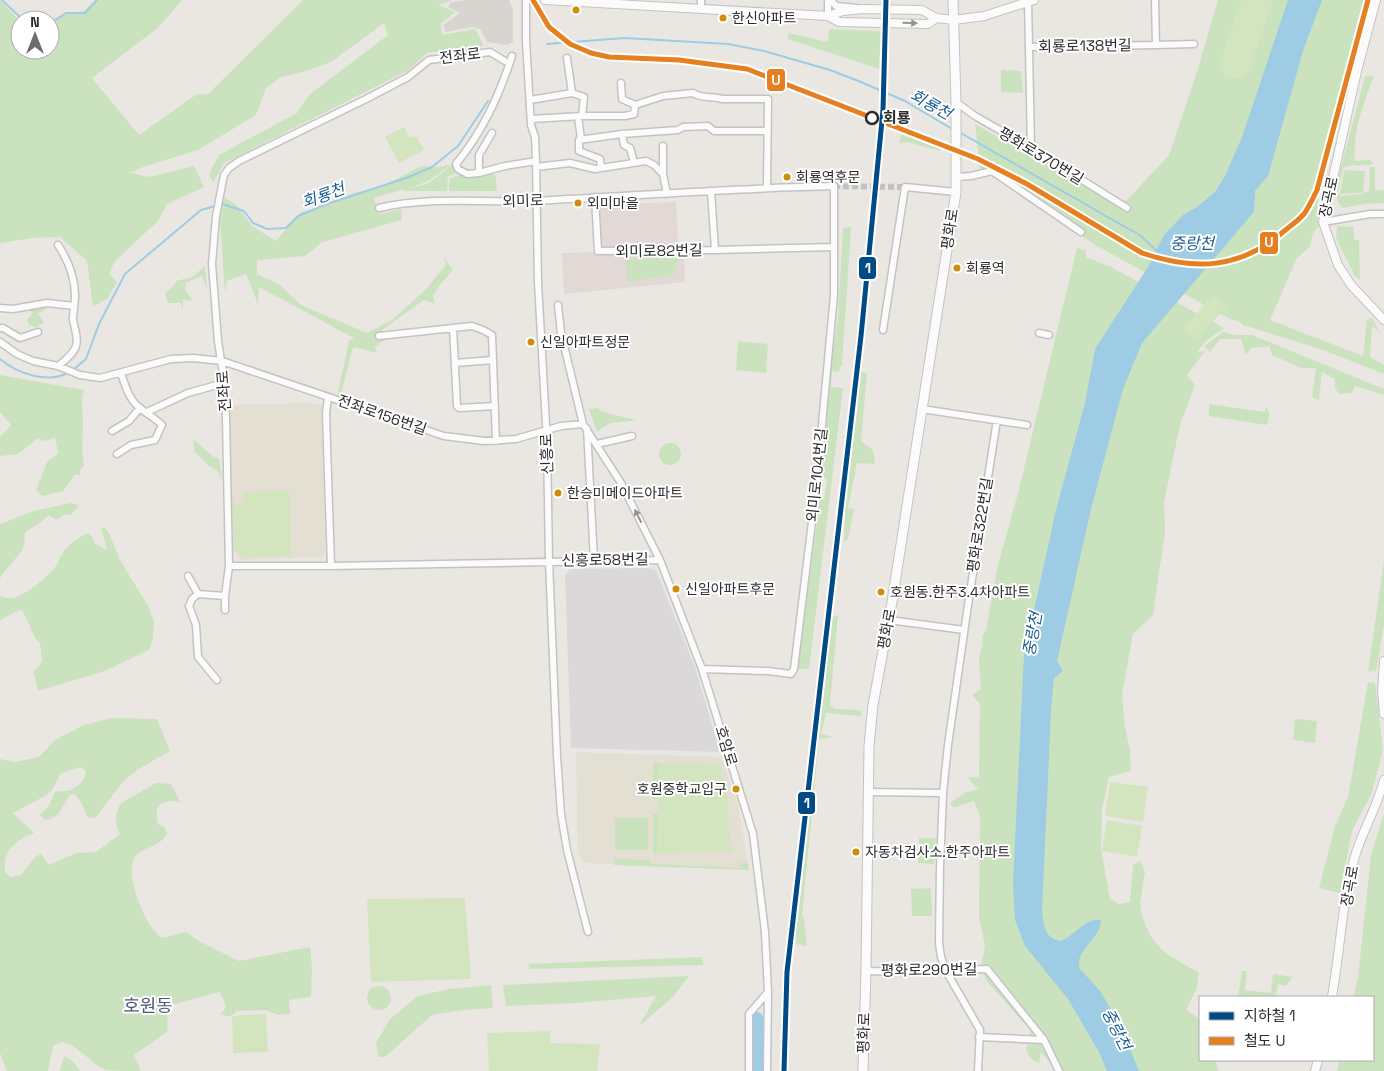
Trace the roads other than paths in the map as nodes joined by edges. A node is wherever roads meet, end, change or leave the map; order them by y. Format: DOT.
graph roads {
  1 [pos="526,0"];
  2 [pos="546,0"];
  3 [pos="700,0"];
  4 [pos="829,0"];
  5 [pos="953,0"];
  6 [pos="1156,0"];
  7 [pos="1376,0"];
  8 [pos="567,1"];
  9 [pos="1030,1"];
  10 [pos="701,9"];
  11 [pos="863,9"];
  12 [pos="828,16"];
  13 [pos="936,18"];
  14 [pos="954,20"];
  15 [pos="1194,44"];
  16 [pos="1156,45"];
  17 [pos="1029,47"];
  18 [pos="512,56"];
  19 [pos="567,58"];
  20 [pos="505,61"];
  21 [pos="622,83"];
  22 [pos="572,93"];
  23 [pos="530,100"];
  24 [pos="956,102"];
  25 [pos="635,105"];
  26 [pos="580,116"];
  27 [pos="531,119"];
  28 [pos="767,131"];
  29 [pos="492,133"];
  30 [pos="622,134"];
  31 [pos="580,140"];
  32 [pos="663,146"];
  33 [pos="1031,148"];
  34 [pos="634,162"];
  35 [pos="536,164"];
  36 [pos="601,168"];
  37 [pos="479,174"];
  38 [pos="662,174"];
  39 [pos="957,177"];
  40 [pos="834,186"];
  41 [pos="767,187"];
  42 [pos="711,191"];
  43 [pos="956,192"];
  44 [pos="667,194"];
  45 [pos="595,198"];
  46 [pos="536,201"];
  47 [pos="379,208"];
  48 [pos="1127,208"];
  49 [pos="1384,214"];
  50 [pos="1323,222"];
  51 [pos="1081,232"];
  52 [pos="58,245"];
  53 [pos="834,247"];
  54 [pos="714,250"];
  55 [pos="558,305"];
  56 [pos="74,306"];
  57 [pos="0,308"];
  58 [pos="1384,320"];
  59 [pos="0,328"];
  60 [pos="453,328"];
  61 [pos="883,330"];
  62 [pos="38,332"];
  63 [pos="1039,333"];
  64 [pos="1049,335"];
  65 [pos="379,336"];
  66 [pos="0,342"];
  67 [pos="493,360"];
  68 [pos="222,361"];
  69 [pos="455,363"];
  70 [pos="58,366"];
  71 [pos="121,373"];
  72 [pos="224,383"];
  73 [pos="328,396"];
  74 [pos="495,406"];
  75 [pos="140,408"];
  76 [pos="922,409"];
  77 [pos="147,412"];
  78 [pos="997,420"];
  79 [pos="585,425"];
  80 [pos="1027,425"];
  81 [pos="112,430"];
  82 [pos="546,430"];
  83 [pos="632,436"];
  84 [pos="496,441"];
  85 [pos="597,444"];
  86 [pos="118,454"];
  87 [pos="594,560"];
  88 [pos="660,560"];
  89 [pos="549,561"];
  90 [pos="229,566"];
  91 [pos="331,566"];
  92 [pos="188,576"];
  93 [pos="198,594"];
  94 [pos="225,596"];
  95 [pos="225,610"];
  96 [pos="890,620"];
  97 [pos="964,630"];
  98 [pos="1384,662"];
  99 [pos="702,669"];
  100 [pos="217,680"];
  101 [pos="1384,714"];
  102 [pos="1384,780"];
  103 [pos="869,792"];
  104 [pos="943,793"];
  105 [pos="588,932"];
  106 [pos="866,971"];
  107 [pos="946,971"];
  108 [pos="768,992"];
  109 [pos="1332,996"];
  110 [pos="979,1038"];
  111 [pos="1044,1040"];
  112 [pos="749,1071"];
  113 [pos="767,1071"];
  114 [pos="863,1071"];
  115 [pos="978,1071"];
  116 [pos="1059,1071"];
  1 -- 23 [label="street, 신흥로"];
  2 -- 8 [label="street"];
  3 -- 10 [label="street"];
  4 -- 11 [label="street"];
  4 -- 12 [label="street"];
  5 -- 14 [label="main road"];
  6 -- 16 [label="street"];
  7 -- 50 [label="street, 장곡로"];
  8 -- 10 [label="street"];
  9 -- 14 [label="street"];
  9 -- 17 [label="street, 회룡로138번길"];
  10 -- 12 [label="street"];
  11 -- 12 [label="street"];
  11 -- 13 [label="street"];
  12 -- 13 [label="street, one-way"];
  13 -- 14 [label="street"];
  14 -- 24 [label="main road"];
  15 -- 16 [label="street, 회룡로138번길"];
  16 -- 17 [label="street, 회룡로138번길"];
  17 -- 33 [label="street"];
  18 -- 37 [label="street"];
  19 -- 22 [label="street"];
  20 -- 68 [label="street, 전좌로"];
  21 -- 25 [label="street"];
  22 -- 23 [label="street"];
  22 -- 26 [label="street"];
  23 -- 27 [label="street, 신흥로"];
  24 -- 33 [label="street, 평화로370번길"];
  24 -- 39 [label="main road, 평화로"];
  25 -- 26 [label="street"];
  25 -- 28 [label="street"];
  26 -- 27 [label="street"];
  26 -- 31 [label="street"];
  27 -- 35 [label="street, 신흥로"];
  28 -- 30 [label="street"];
  28 -- 41 [label="street"];
  29 -- 37 [label="street"];
  30 -- 31 [label="street"];
  30 -- 34 [label="street"];
  31 -- 36 [label="street"];
  32 -- 38 [label="street"];
  33 -- 48 [label="street, 평화로370번길"];
  34 -- 36 [label="street"];
  34 -- 38 [label="street"];
  35 -- 36 [label="street"];
  35 -- 37 [label="street"];
  35 -- 46 [label="street, 신흥로"];
  38 -- 44 [label="street"];
  39 -- 43 [label="main road, 평화로"];
  39 -- 51 [label="street"];
  40 -- 41 [label="street, 외미로"];
  40 -- 53 [label="street, 외미로104번길"];
  41 -- 42 [label="street, 외미로"];
  42 -- 44 [label="street, 외미로"];
  42 -- 54 [label="street, 외미로82번길"];
  43 -- 61 [label="street, 평화로"];
  43 -- 76 [label="main road, 평화로"];
  44 -- 45 [label="street, 외미로"];
  45 -- 46 [label="street, 외미로"];
  45 -- 54 [label="street, 외미로82번길"];
  46 -- 47 [label="street, 외미로"];
  46 -- 82 [label="street, 신흥로"];
  49 -- 50 [label="street"];
  50 -- 58 [label="street, 장곡로"];
  52 -- 56 [label="street"];
  53 -- 54 [label="street, 외미로82번길"];
  53 -- 99 [label="street, 외미로104번길"];
  55 -- 79 [label="street, 호암로"];
  56 -- 57 [label="street"];
  56 -- 70 [label="street"];
  59 -- 62 [label="street"];
  60 -- 65 [label="street"];
  60 -- 67 [label="street"];
  60 -- 69 [label="street"];
  63 -- 64 [label="street"];
  66 -- 70 [label="street, 전좌로156번길"];
  67 -- 69 [label="street"];
  67 -- 74 [label="street"];
  68 -- 71 [label="street, 전좌로156번길"];
  68 -- 72 [label="street, 전좌로"];
  68 -- 73 [label="street, 전좌로156번길"];
  69 -- 74 [label="street"];
  70 -- 71 [label="street, 전좌로156번길"];
  71 -- 75 [label="street"];
  72 -- 77 [label="street"];
  72 -- 90 [label="street, 전좌로"];
  73 -- 84 [label="street, 전좌로156번길"];
  73 -- 91 [label="street"];
  74 -- 84 [label="street"];
  75 -- 77 [label="street"];
  75 -- 81 [label="street"];
  76 -- 78 [label="street"];
  76 -- 96 [label="main road, 평화로"];
  77 -- 86 [label="street"];
  78 -- 80 [label="street"];
  78 -- 97 [label="street, 평화로322번길"];
  79 -- 82 [label="street, 전좌로156번길"];
  79 -- 85 [label="street, 호암로"];
  79 -- 87 [label="street"];
  82 -- 84 [label="street, 전좌로156번길"];
  82 -- 89 [label="street, 신흥로"];
  83 -- 85 [label="street"];
  88 -- 85 [label="street, 호암로, one-way"];
  87 -- 88 [label="street, 신흥로58번길"];
  87 -- 89 [label="street, 신흥로58번길"];
  88 -- 99 [label="street, 호암로"];
  89 -- 91 [label="street, 신흥로58번길"];
  89 -- 105 [label="street, 신흥로"];
  90 -- 91 [label="street, 신흥로58번길"];
  90 -- 94 [label="street, 전좌로"];
  92 -- 93 [label="street"];
  93 -- 94 [label="street"];
  93 -- 100 [label="street"];
  94 -- 95 [label="street, 전좌로"];
  96 -- 97 [label="street"];
  96 -- 103 [label="main road, 평화로"];
  97 -- 104 [label="street, 평화로322번길"];
  98 -- 101 [label="street"];
  99 -- 108 [label="street, 호암로"];
  102 -- 109 [label="street, 장곡로"];
  103 -- 104 [label="street"];
  103 -- 106 [label="main road, 평화로"];
  104 -- 107 [label="street, 평화로322번길"];
  106 -- 107 [label="street, 평화로290번길"];
  106 -- 114 [label="main road, 평화로"];
  107 -- 110 [label="street, 평화로322번길"];
  107 -- 111 [label="street, 평화로290번길"];
  108 -- 112 [label="street"];
  108 -- 113 [label="street, 호암로"];
  110 -- 111 [label="street"];
  110 -- 115 [label="street, 평화로322번길"];
  111 -- 116 [label="street, 평화로290번길"];
}
